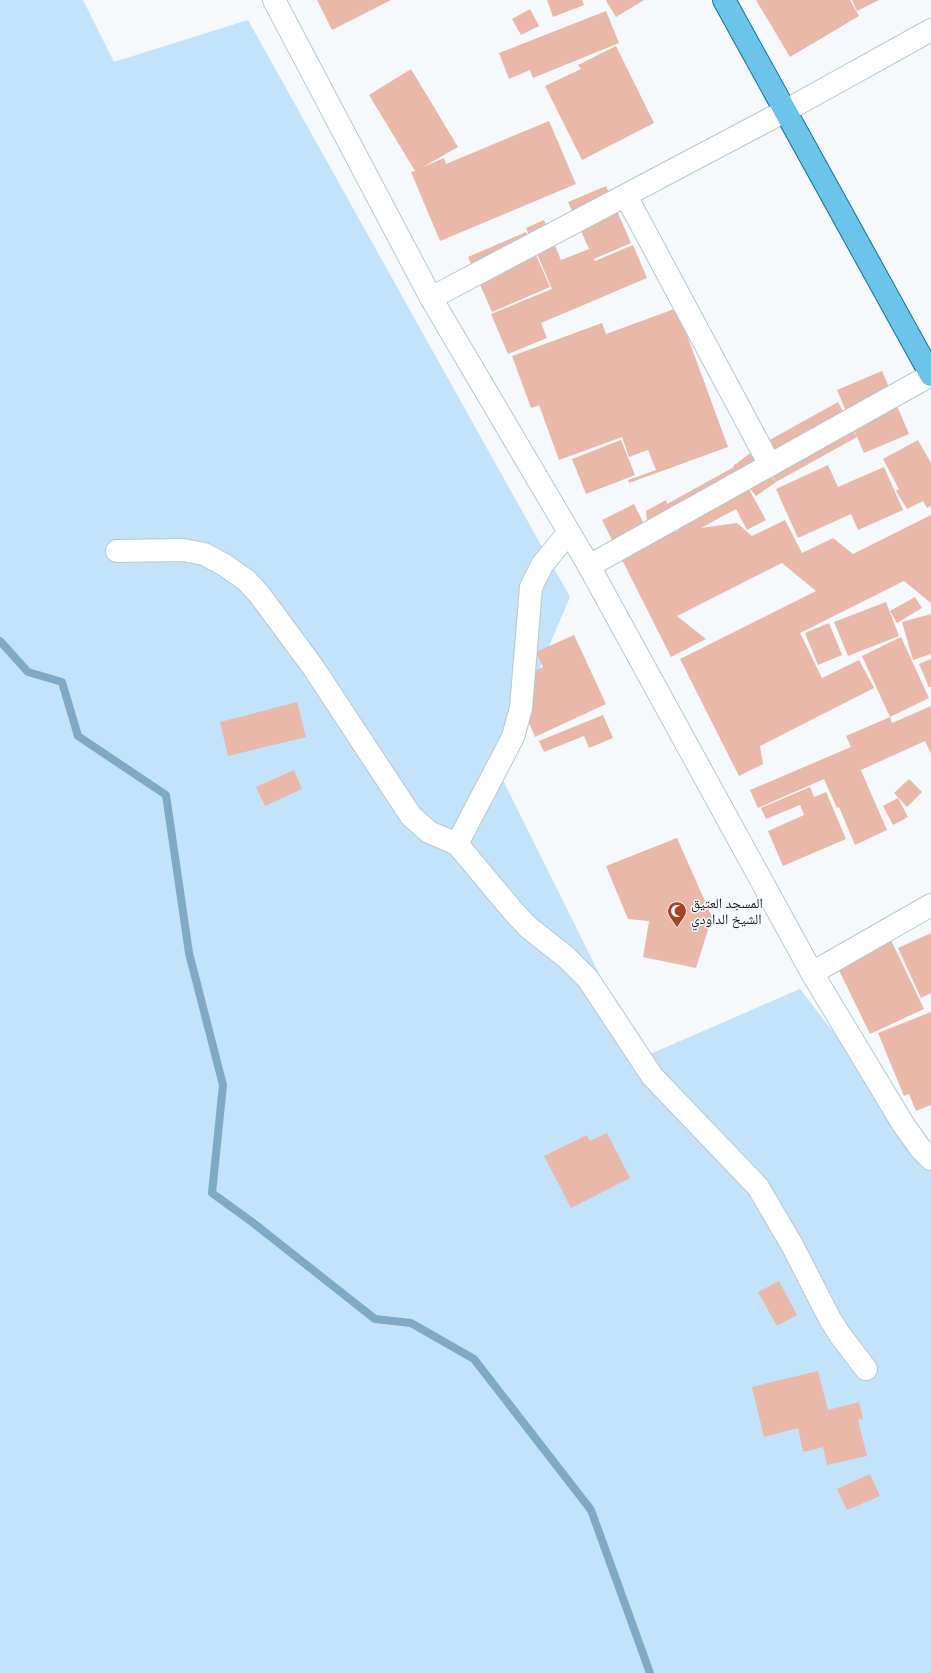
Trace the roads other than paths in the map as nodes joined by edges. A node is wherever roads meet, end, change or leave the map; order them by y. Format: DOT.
graph roads {
  1 [pos="274,0"];
  2 [pos="724,0"];
  3 [pos="931,30"];
  4 [pos="785,111"];
  5 [pos="626,196"];
  6 [pos="431,298"];
  7 [pos="931,375"];
  8 [pos="770,465"];
  9 [pos="569,532"];
  10 [pos="117,551"];
  11 [pos="589,566"];
  12 [pos="457,844"];
  13 [pos="931,905"];
  14 [pos="812,973"];
  15 [pos="931,1159"];
  16 [pos="866,1369"];
  1 -- 6 [label="street"];
  2 -- 4 [label="main road"];
  3 -- 4 [label="street"];
  4 -- 5 [label="street"];
  4 -- 7 [label="main road"];
  5 -- 6 [label="street"];
  5 -- 8 [label="street"];
  6 -- 9 [label="street"];
  7 -- 8 [label="street"];
  8 -- 11 [label="street"];
  9 -- 11 [label="street"];
  9 -- 12 [label="street"];
  10 -- 12 [label="street"];
  11 -- 14 [label="street"];
  12 -- 16 [label="street"];
  13 -- 14 [label="street"];
  14 -- 15 [label="street"];
}
